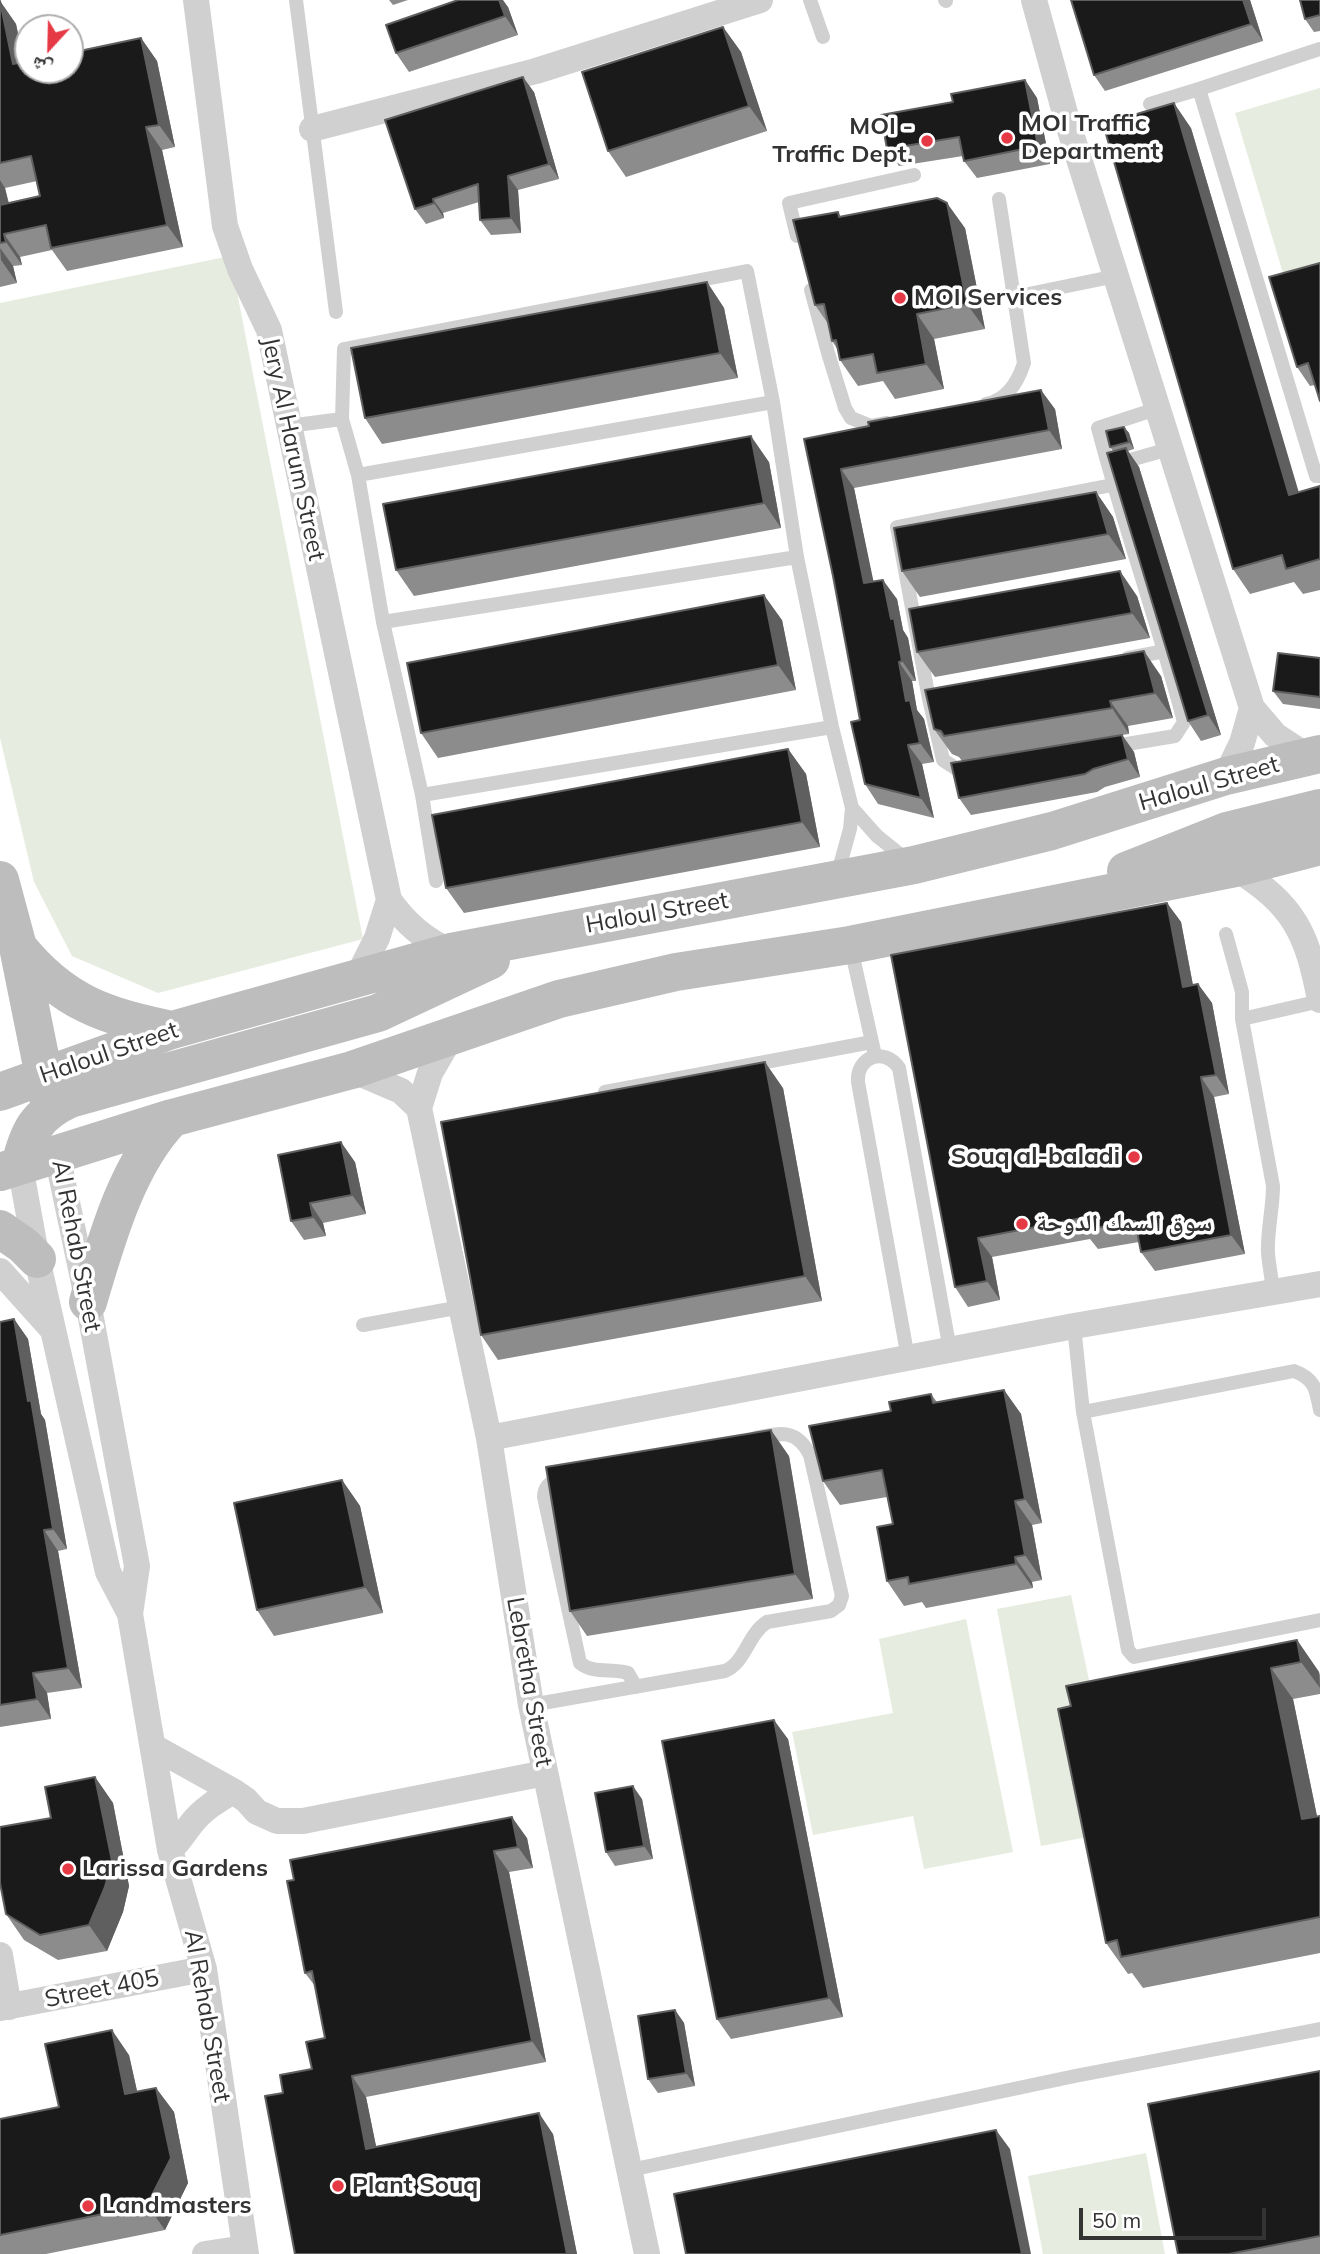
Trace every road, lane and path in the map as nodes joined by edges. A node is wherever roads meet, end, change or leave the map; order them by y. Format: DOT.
graph roads {
  1 [pos="196,0"];
  2 [pos="296,0"];
  3 [pos="760,0"];
  4 [pos="810,0"];
  5 [pos="1034,0"];
  6 [pos="823,37"];
  7 [pos="1320,49"];
  8 [pos="1199,89"];
  9 [pos="1150,104"];
  10 [pos="312,129"];
  11 [pos="914,175"];
  12 [pos="999,199"];
  13 [pos="801,251"];
  14 [pos="1116,276"];
  15 [pos="808,277"];
  16 [pos="1014,297"];
  17 [pos="336,312"];
  18 [pos="773,402"];
  19 [pos="971,407"];
  20 [pos="1156,409"];
  21 [pos="342,419"];
  22 [pos="896,421"];
  23 [pos="288,426"];
  24 [pos="1169,449"];
  25 [pos="1108,466"];
  26 [pos="358,475"];
  27 [pos="1320,476"];
  28 [pos="1112,485"];
  29 [pos="797,557"];
  30 [pos="383,622"];
  31 [pos="1165,650"];
  32 [pos="1112,661"];
  33 [pos="1252,708"];
  34 [pos="832,727"];
  35 [pos="1094,749"];
  36 [pos="1314,755"];
  37 [pos="987,767"];
  38 [pos="1226,776"];
  39 [pos="422,795"];
  40 [pos="852,808"];
  41 [pos="1320,808"];
  42 [pos="1320,846"];
  43 [pos="914,865"];
  44 [pos="1235,868"];
  45 [pos="0,880"];
  46 [pos="436,881"];
  47 [pos="835,881"];
  48 [pos="389,900"];
  49 [pos="1043,905"];
  50 [pos="548,933"];
  51 [pos="1226,934"];
  52 [pos="850,945"];
  53 [pos="18,947"];
  54 [pos="451,952"];
  55 [pos="356,980"];
  56 [pos="1320,1000"];
  57 [pos="1242,1019"];
  58 [pos="172,1030"];
  59 [pos="451,1037"];
  60 [pos="874,1049"];
  61 [pos="352,1070"];
  62 [pos="48,1091"];
  63 [pos="586,1095"];
  64 [pos="3,1099"];
  65 [pos="172,1118"];
  66 [pos="426,1119"];
  67 [pos="57,1155"];
  68 [pos="10,1169"];
  69 [pos="0,1229"];
  70 [pos="37,1259"];
  71 [pos="0,1271"];
  72 [pos="1320,1284"];
  73 [pos="1273,1292"];
  74 [pos="88,1302"];
  75 [pos="461,1307"];
  76 [pos="363,1325"];
  77 [pos="1074,1326"];
  78 [pos="56,1334"];
  79 [pos="950,1350"];
  80 [pos="908,1358"];
  81 [pos="1320,1410"];
  82 [pos="1083,1412"];
  83 [pos="489,1438"];
  84 [pos="738,1441"];
  85 [pos="577,1474"];
  86 [pos="130,1614"];
  87 [pos="1320,1620"];
  88 [pos="636,1686"];
  89 [pos="531,1704"];
  90 [pos="154,1747"];
  91 [pos="545,1773"];
  92 [pos="233,1791"];
  93 [pos="170,1850"];
  94 [pos="0,1955"];
  95 [pos="204,1969"];
  96 [pos="5,2008"];
  97 [pos="1320,2029"];
  98 [pos="630,2170"];
  99 [pos="246,2251"];
  100 [pos="205,2254"];
  101 [pos="647,2254"];
  1 -- 23 [label="street, Jery Al Harum Street"];
  2 -- 10 [label="lane"];
  3 -- 10 [label="street"];
  4 -- 6 [label="lane"];
  5 -- 14 [label="street"];
  7 -- 8 [label="lane"];
  8 -- 9 [label="lane"];
  8 -- 27 [label="lane"];
  10 -- 17 [label="lane"];
  11 -- 13 [label="lane"];
  12 -- 16 [label="lane"];
  14 -- 16 [label="lane"];
  14 -- 20 [label="street"];
  15 -- 22 [label="lane"];
  16 -- 19 [label="lane"];
  18 -- 21 [label="lane"];
  18 -- 26 [label="lane"];
  18 -- 29 [label="lane"];
  20 -- 24 [label="street"];
  20 -- 25 [label="lane"];
  21 -- 23 [label="lane"];
  21 -- 26 [label="lane"];
  23 -- 48 [label="street, Jery Al Harum Street"];
  24 -- 25 [label="lane"];
  24 -- 33 [label="street"];
  25 -- 28 [label="lane"];
  26 -- 30 [label="lane"];
  28 -- 31 [label="lane"];
  28 -- 37 [label="lane"];
  29 -- 30 [label="lane"];
  29 -- 34 [label="lane"];
  30 -- 39 [label="lane"];
  31 -- 32 [label="lane"];
  31 -- 35 [label="lane"];
  33 -- 36 [label="street"];
  33 -- 38 [label="street"];
  34 -- 39 [label="lane"];
  34 -- 40 [label="lane"];
  36 -- 38 [label="main road, Haloul Street"];
  38 -- 43 [label="main road, Haloul Street"];
  39 -- 46 [label="lane"];
  40 -- 43 [label="lane"];
  40 -- 47 [label="lane"];
  41 -- 49 [label="main road"];
  42 -- 44 [label="main road"];
  43 -- 47 [label="main road, Haloul Street"];
  44 -- 49 [label="main road"];
  44 -- 56 [label="street"];
  45 -- 53 [label="main road, Al Rehab Street"];
  47 -- 50 [label="main road, Haloul Street"];
  48 -- 54 [label="street, Jery Al Harum Street"];
  48 -- 55 [label="street, Jery Al Harum Street"];
  49 -- 52 [label="main road"];
  50 -- 54 [label="main road, Haloul Street"];
  50 -- 62 [label="main road"];
  51 -- 57 [label="lane"];
  52 -- 59 [label="main road"];
  52 -- 60 [label="lane"];
  53 -- 58 [label="main road"];
  53 -- 62 [label="main road, Al Rehab Street"];
  54 -- 55 [label="main road, Haloul Street"];
  55 -- 58 [label="main road, Haloul Street"];
  56 -- 57 [label="lane"];
  57 -- 73 [label="lane"];
  58 -- 62 [label="main road, Haloul Street"];
  59 -- 61 [label="main road"];
  59 -- 66 [label="street"];
  60 -- 63 [label="lane"];
  60 -- 79 [label="lane"];
  60 -- 80 [label="lane"];
  61 -- 65 [label="main road"];
  61 -- 66 [label="street"];
  62 -- 64 [label="main road, Haloul Street"];
  62 -- 67 [label="main road, Al Rehab Street"];
  62 -- 68 [label="main road"];
  64 -- 68 [label="main road, Al Rehab Street"];
  65 -- 67 [label="main road"];
  65 -- 74 [label="main road"];
  66 -- 75 [label="street, Lebretha Street"];
  67 -- 68 [label="main road"];
  67 -- 74 [label="street, Al Rehab Street"];
  68 -- 70 [label="street, Al Rehab Street"];
  69 -- 70 [label="main road"];
  70 -- 78 [label="street, Al Rehab Street"];
  71 -- 78 [label="street"];
  72 -- 73 [label="street"];
  73 -- 77 [label="street"];
  74 -- 86 [label="street, Al Rehab Street"];
  75 -- 76 [label="lane"];
  75 -- 83 [label="street, Lebretha Street"];
  77 -- 79 [label="street"];
  77 -- 82 [label="lane"];
  78 -- 86 [label="street, Al Rehab Street"];
  79 -- 80 [label="street"];
  80 -- 83 [label="street"];
  81 -- 82 [label="lane"];
  82 -- 87 [label="lane"];
  83 -- 89 [label="street, Lebretha Street"];
  84 -- 88 [label="lane"];
  85 -- 88 [label="lane"];
  86 -- 90 [label="street, Al Rehab Street"];
  88 -- 89 [label="lane"];
  89 -- 91 [label="street, Lebretha Street"];
  90 -- 92 [label="street"];
  90 -- 93 [label="street, Al Rehab Street"];
  91 -- 92 [label="street"];
  91 -- 98 [label="street, Lebretha Street"];
  92 -- 93 [label="street"];
  93 -- 95 [label="street, Al Rehab Street"];
  94 -- 96 [label="street"];
  95 -- 96 [label="street, Street 405"];
  95 -- 99 [label="street, Al Rehab Street"];
  97 -- 98 [label="lane"];
  98 -- 101 [label="street, Lebretha Street"];
  99 -- 100 [label="street"];
}
